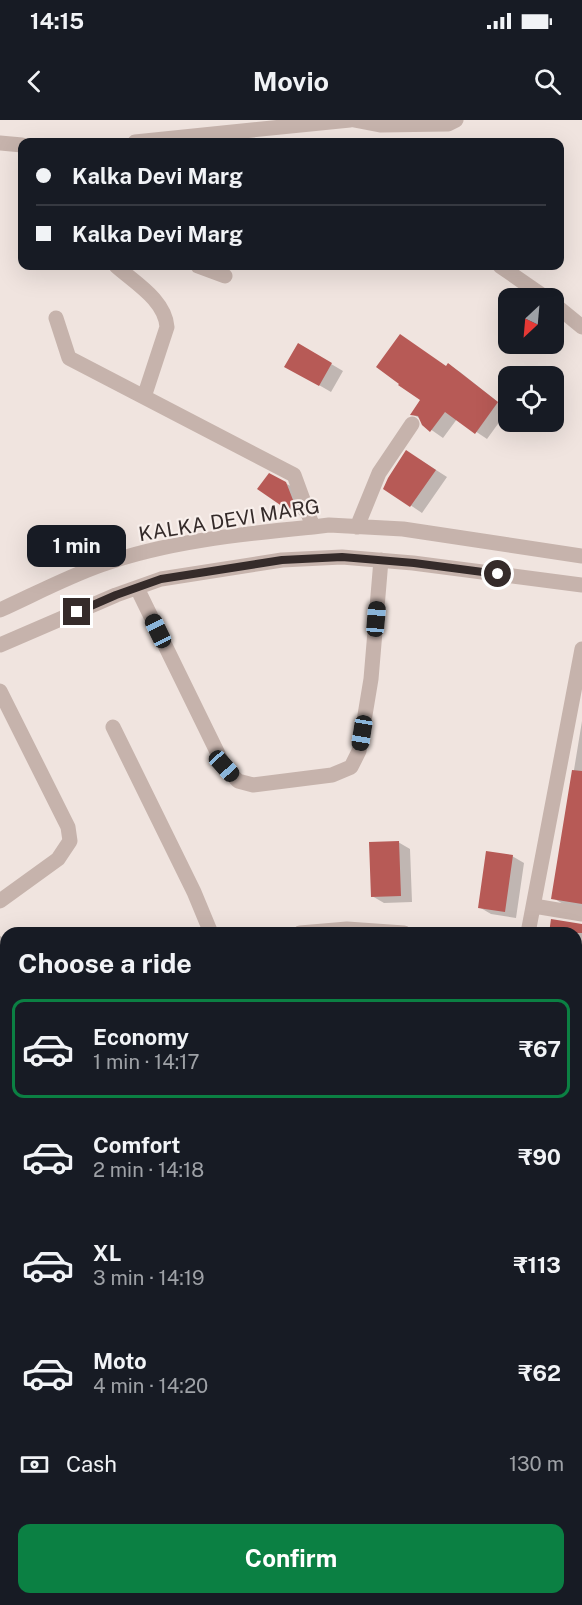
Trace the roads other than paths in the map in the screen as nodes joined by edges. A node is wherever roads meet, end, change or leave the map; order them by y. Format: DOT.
graph roads {
  1 [pos="352,120"];
  2 [pos="456,120"];
  3 [pos="378,122"];
  4 [pos="174,138"];
  5 [pos="0,143"];
  6 [pos="18,144"];
  7 [pos="121,270"];
  8 [pos="209,270"];
  9 [pos="506,270"];
  10 [pos="225,276"];
  11 [pos="532,288"];
  12 [pos="564,312"];
  13 [pos="56,318"];
  14 [pos="582,327"];
  15 [pos="144,397"];
  16 [pos="412,424"];
  17 [pos="357,526"];
  18 [pos="313,527"];
  19 [pos="582,555"];
  20 [pos="381,560"];
  21 [pos="582,585"];
  22 [pos="137,588"];
  23 [pos="0,610"];
  24 [pos="0,645"];
  25 [pos="581,655"];
  26 [pos="0,691"];
  27 [pos="113,727"];
  28 [pos="0,901"];
  29 [pos="534,906"];
  30 [pos="582,914"];
  31 [pos="209,927"];
  32 [pos="529,927"];
  1 -- 3 [label="street"];
  1 -- 4 [label="street"];
  2 -- 3 [label="street"];
  5 -- 6 [label="street"];
  7 -- 15 [label="street"];
  8 -- 10 [label="street"];
  9 -- 11 [label="street"];
  12 -- 14 [label="street"];
  13 -- 15 [label="street"];
  15 -- 18 [label="street"];
  16 -- 17 [label="street"];
  17 -- 18 [label="street, KALKA DEVI MARG"];
  17 -- 19 [label="street, KALKA DEVI MARG"];
  18 -- 23 [label="street, KALKA DEVI MARG"];
  20 -- 21 [label="street"];
  20 -- 22 [label="street"];
  20 -- 22 [label="street"];
  22 -- 24 [label="street"];
  25 -- 29 [label="street"];
  26 -- 28 [label="street"];
  27 -- 31 [label="street"];
  29 -- 30 [label="street"];
  29 -- 32 [label="street"];
}
